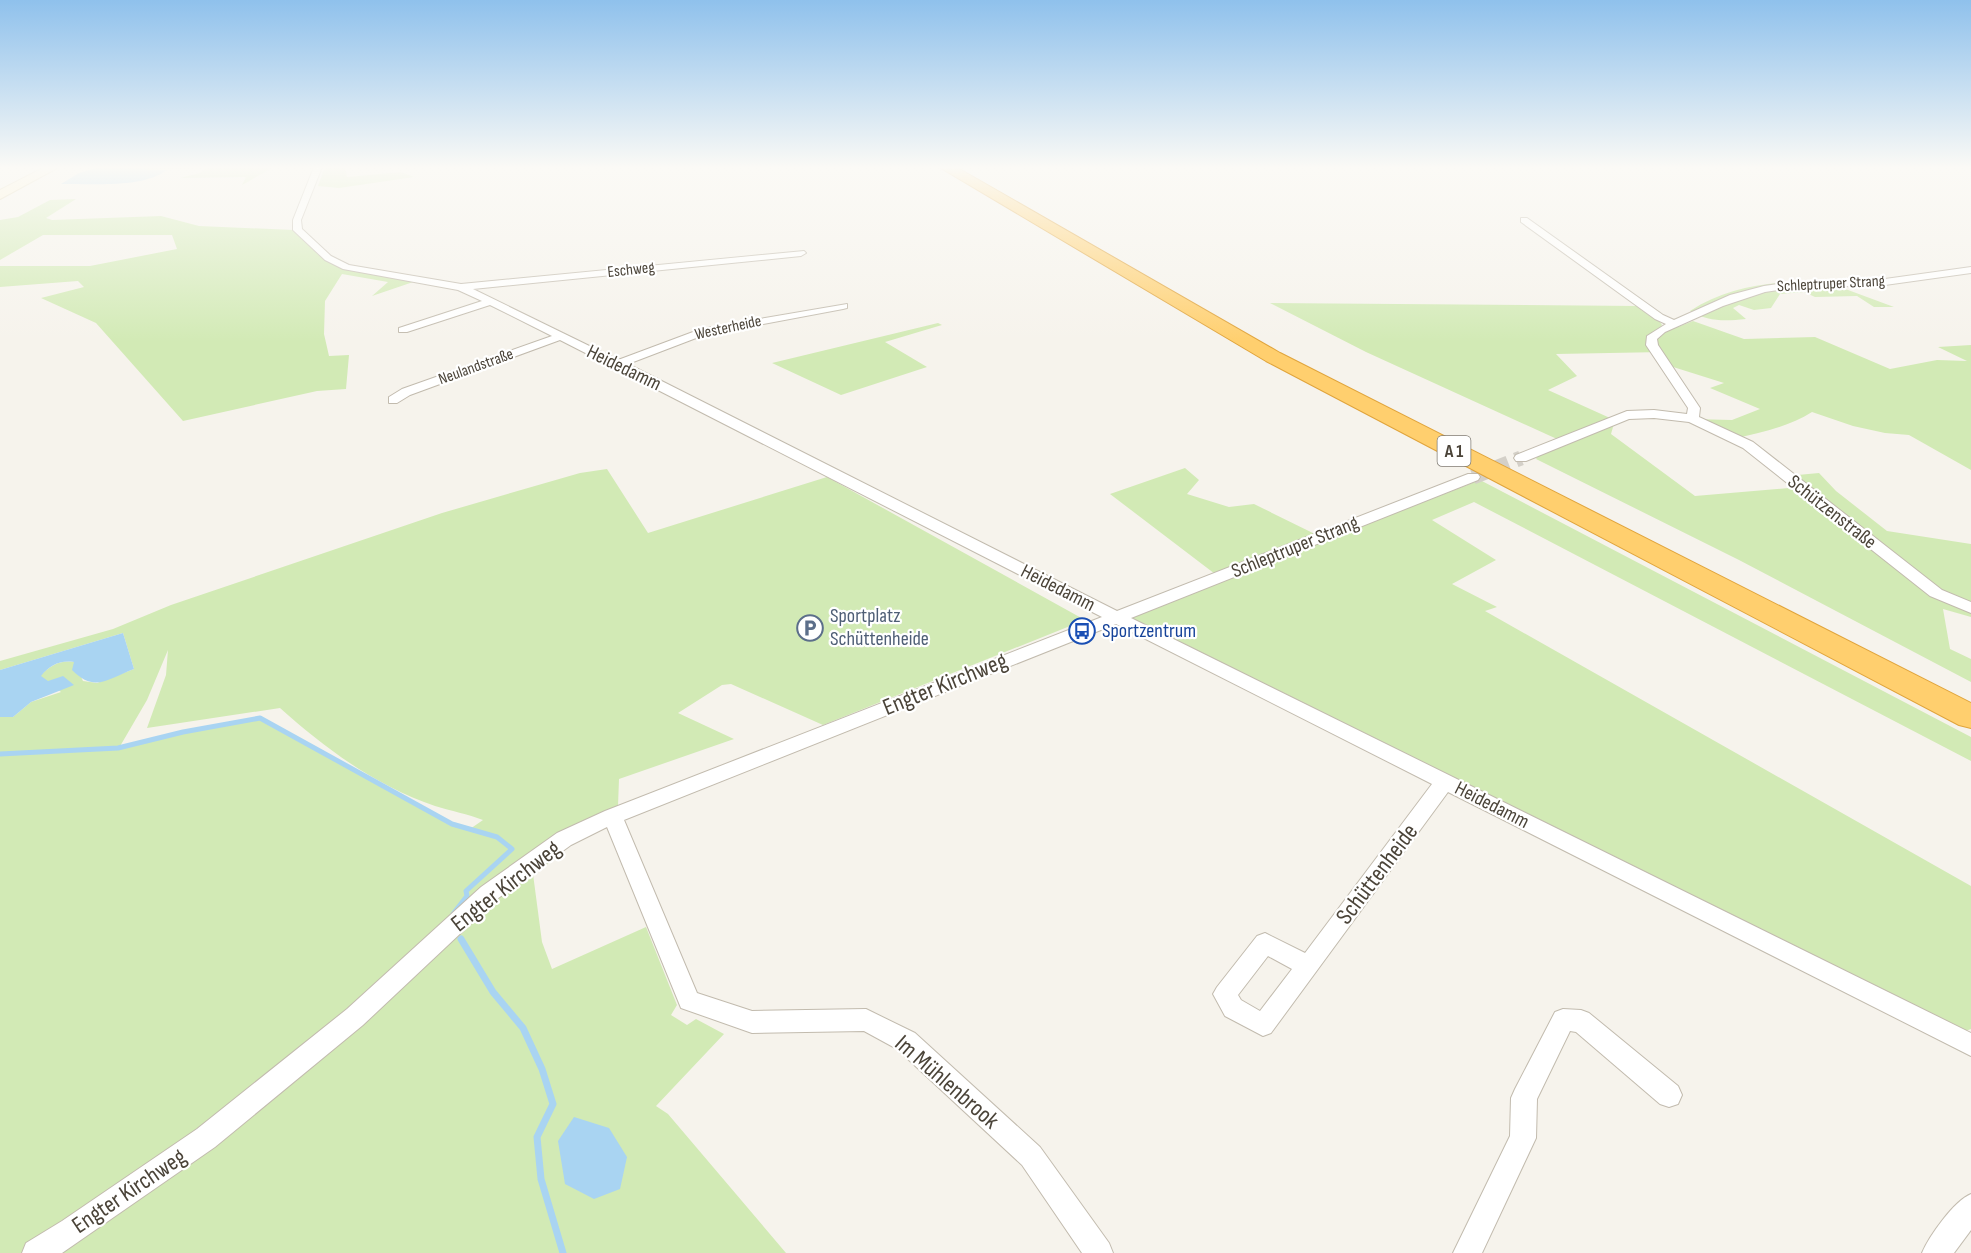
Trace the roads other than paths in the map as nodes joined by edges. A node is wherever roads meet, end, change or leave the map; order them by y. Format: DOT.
graph roads {
  1 [pos="298,225"];
  2 [pos="1047,225"];
  3 [pos="1066,225"];
  4 [pos="1532,225"];
  5 [pos="801,253"];
  6 [pos="1971,270"];
  7 [pos="461,287"];
  8 [pos="490,302"];
  9 [pos="843,306"];
  10 [pos="1675,324"];
  11 [pos="403,330"];
  12 [pos="561,336"];
  13 [pos="618,364"];
  14 [pos="393,400"];
  15 [pos="1692,419"];
  16 [pos="1521,458"];
  17 [pos="1473,477"];
  18 [pos="1971,608"];
  19 [pos="1117,617"];
  20 [pos="1971,696"];
  21 [pos="1971,717"];
  22 [pos="1446,782"];
  23 [pos="612,816"];
  24 [pos="1308,966"];
  25 [pos="1971,1045"];
  26 [pos="1669,1095"];
  27 [pos="1971,1208"];
  28 [pos="36,1253"];
  29 [pos="1099,1253"];
  30 [pos="1467,1253"];
  31 [pos="1936,1253"];
  1 -- 7 [label="street, Heidedamm"];
  2 -- 21 [label="highway, A 1"];
  3 -- 20 [label="highway, A 1"];
  4 -- 10 [label="street"];
  5 -- 7 [label="street, Eschweg"];
  6 -- 10 [label="street, Schleptruper Strang"];
  7 -- 8 [label="street, Heidedamm"];
  8 -- 11 [label="street"];
  8 -- 12 [label="street, Heidedamm"];
  9 -- 13 [label="street, Westerheide"];
  10 -- 15 [label="street, Schleptruper Strang"];
  12 -- 13 [label="street, Heidedamm"];
  12 -- 14 [label="street, Neulandstraße"];
  13 -- 19 [label="street, Heidedamm"];
  15 -- 16 [label="street"];
  15 -- 18 [label="street, Schützenstraße"];
  17 -- 19 [label="street, Schleptruper Strang"];
  19 -- 22 [label="street, Heidedamm"];
  19 -- 23 [label="street, Engter Kirchweg"];
  22 -- 24 [label="street, Schüttenheide"];
  22 -- 25 [label="street, Heidedamm"];
  23 -- 28 [label="street, Engter Kirchweg"];
  23 -- 29 [label="street, Im Mühlenbrook"];
  26 -- 30 [label="street"];
  27 -- 31 [label="street"];
}
